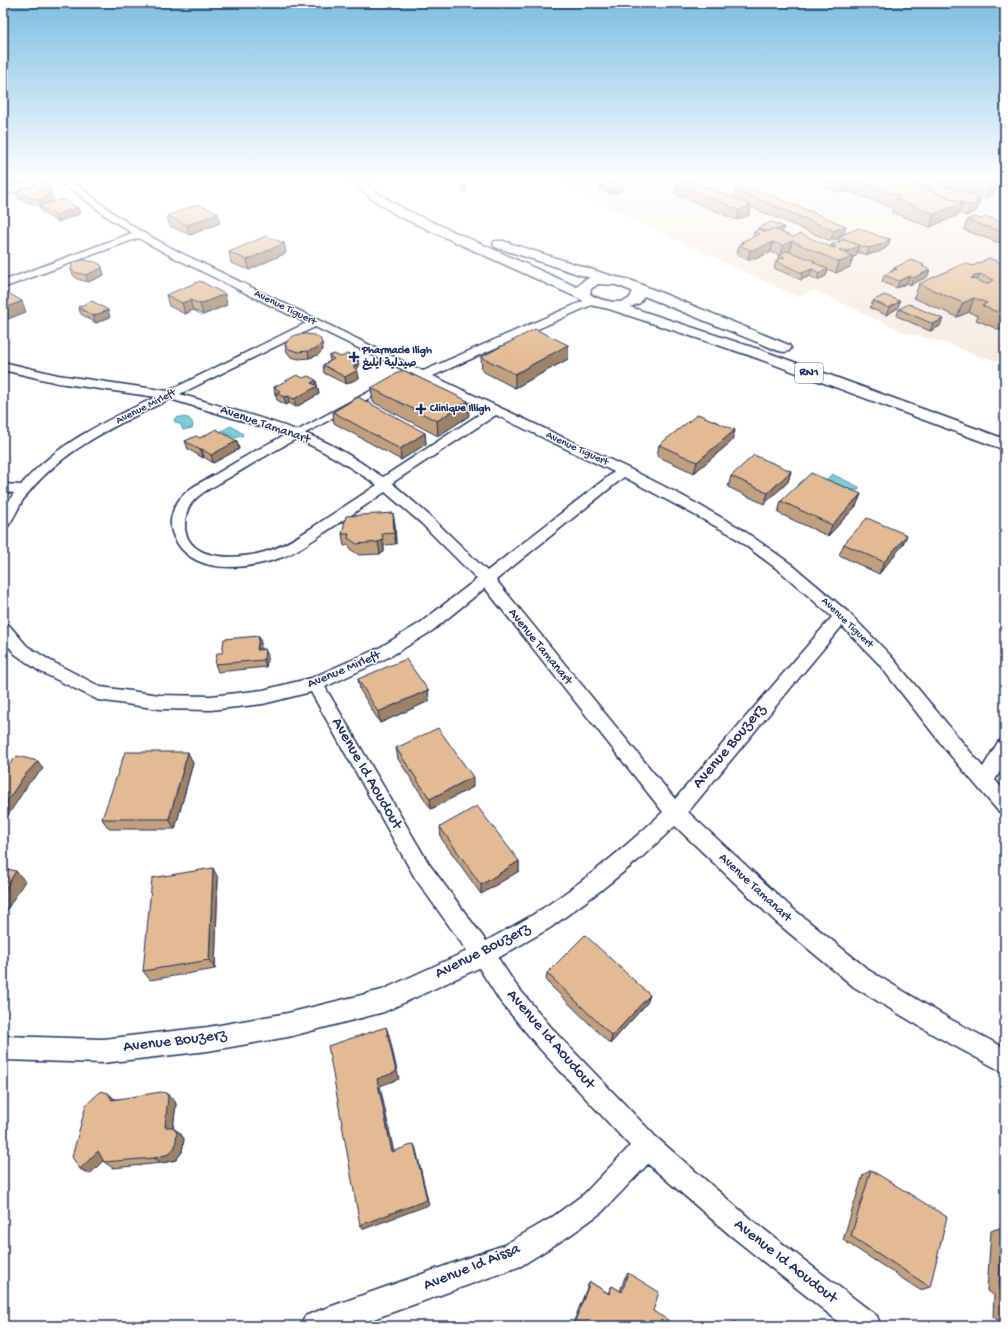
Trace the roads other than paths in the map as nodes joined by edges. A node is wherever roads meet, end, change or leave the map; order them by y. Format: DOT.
graph roads {
  1 [pos="126,239"];
  2 [pos="148,239"];
  3 [pos="459,239"];
  4 [pos="485,239"];
  5 [pos="607,279"];
  6 [pos="3,285"];
  7 [pos="638,289"];
  8 [pos="588,298"];
  9 [pos="612,306"];
  10 [pos="314,322"];
  11 [pos="3,366"];
  12 [pos="419,373"];
  13 [pos="169,395"];
  14 [pos="495,410"];
  15 [pos="972,417"];
  16 [pos="296,434"];
  17 [pos="1005,444"];
  18 [pos="623,471"];
  19 [pos="384,484"];
  20 [pos="3,488"];
  21 [pos="22,489"];
  22 [pos="3,523"];
  23 [pos="487,580"];
  24 [pos="842,616"];
  25 [pos="3,629"];
  26 [pos="315,684"];
  27 [pos="1005,747"];
  28 [pos="984,781"];
  29 [pos="1005,805"];
  30 [pos="675,813"];
  31 [pos="483,955"];
  32 [pos="3,1048"];
  33 [pos="1005,1061"];
  34 [pos="647,1146"];
  35 [pos="315,1326"];
  36 [pos="867,1326"];
  1 -- 6 [label="street"];
  2 -- 10 [label="street, Avenue Tiguert"];
  3 -- 8 [label="highway, RN1"];
  4 -- 5 [label="highway, RN1"];
  5 -- 7 [label="highway, RN1"];
  5 -- 8 [label="highway, RN1"];
  7 -- 9 [label="highway, RN1"];
  7 -- 15 [label="highway, RN1"];
  8 -- 9 [label="highway, RN1"];
  8 -- 12 [label="street"];
  9 -- 17 [label="highway, RN1"];
  10 -- 12 [label="street, Avenue Tiguert"];
  10 -- 13 [label="street, Avenue Mirleft"];
  11 -- 13 [label="street, Avenue Tamanart"];
  12 -- 14 [label="street, Avenue Tiguert"];
  12 -- 16 [label="street"];
  13 -- 16 [label="street, Avenue Tamanart"];
  13 -- 21 [label="street, Avenue Mirleft"];
  14 -- 18 [label="street, Avenue Tiguert"];
  14 -- 19 [label="street"];
  16 -- 19 [label="street, Avenue Tamanart"];
  16 -- 19 [label="street"];
  18 -- 23 [label="street, Avenue Mirleft"];
  18 -- 24 [label="street, Avenue Tiguert"];
  19 -- 23 [label="street, Avenue Tamanart"];
  20 -- 21 [label="street"];
  21 -- 22 [label="street, Avenue Mirleft"];
  23 -- 26 [label="street, Avenue Mirleft"];
  23 -- 30 [label="street, Avenue Tamanart"];
  24 -- 28 [label="street, Avenue Tiguert"];
  24 -- 30 [label="street, Avenue Bouzerz"];
  25 -- 26 [label="street, Avenue Mirleft"];
  26 -- 31 [label="street, Avenue Id Aoudout"];
  27 -- 28 [label="street"];
  28 -- 29 [label="street, Avenue Tiguert"];
  30 -- 31 [label="street, Avenue Bouzerz"];
  30 -- 33 [label="street, Avenue Tamanart"];
  31 -- 32 [label="street, Avenue Bouzerz"];
  31 -- 34 [label="street, Avenue Id Aoudout"];
  34 -- 35 [label="street, Avenue Id Aissa"];
  34 -- 36 [label="street, Avenue Id Aoudout"];
}
